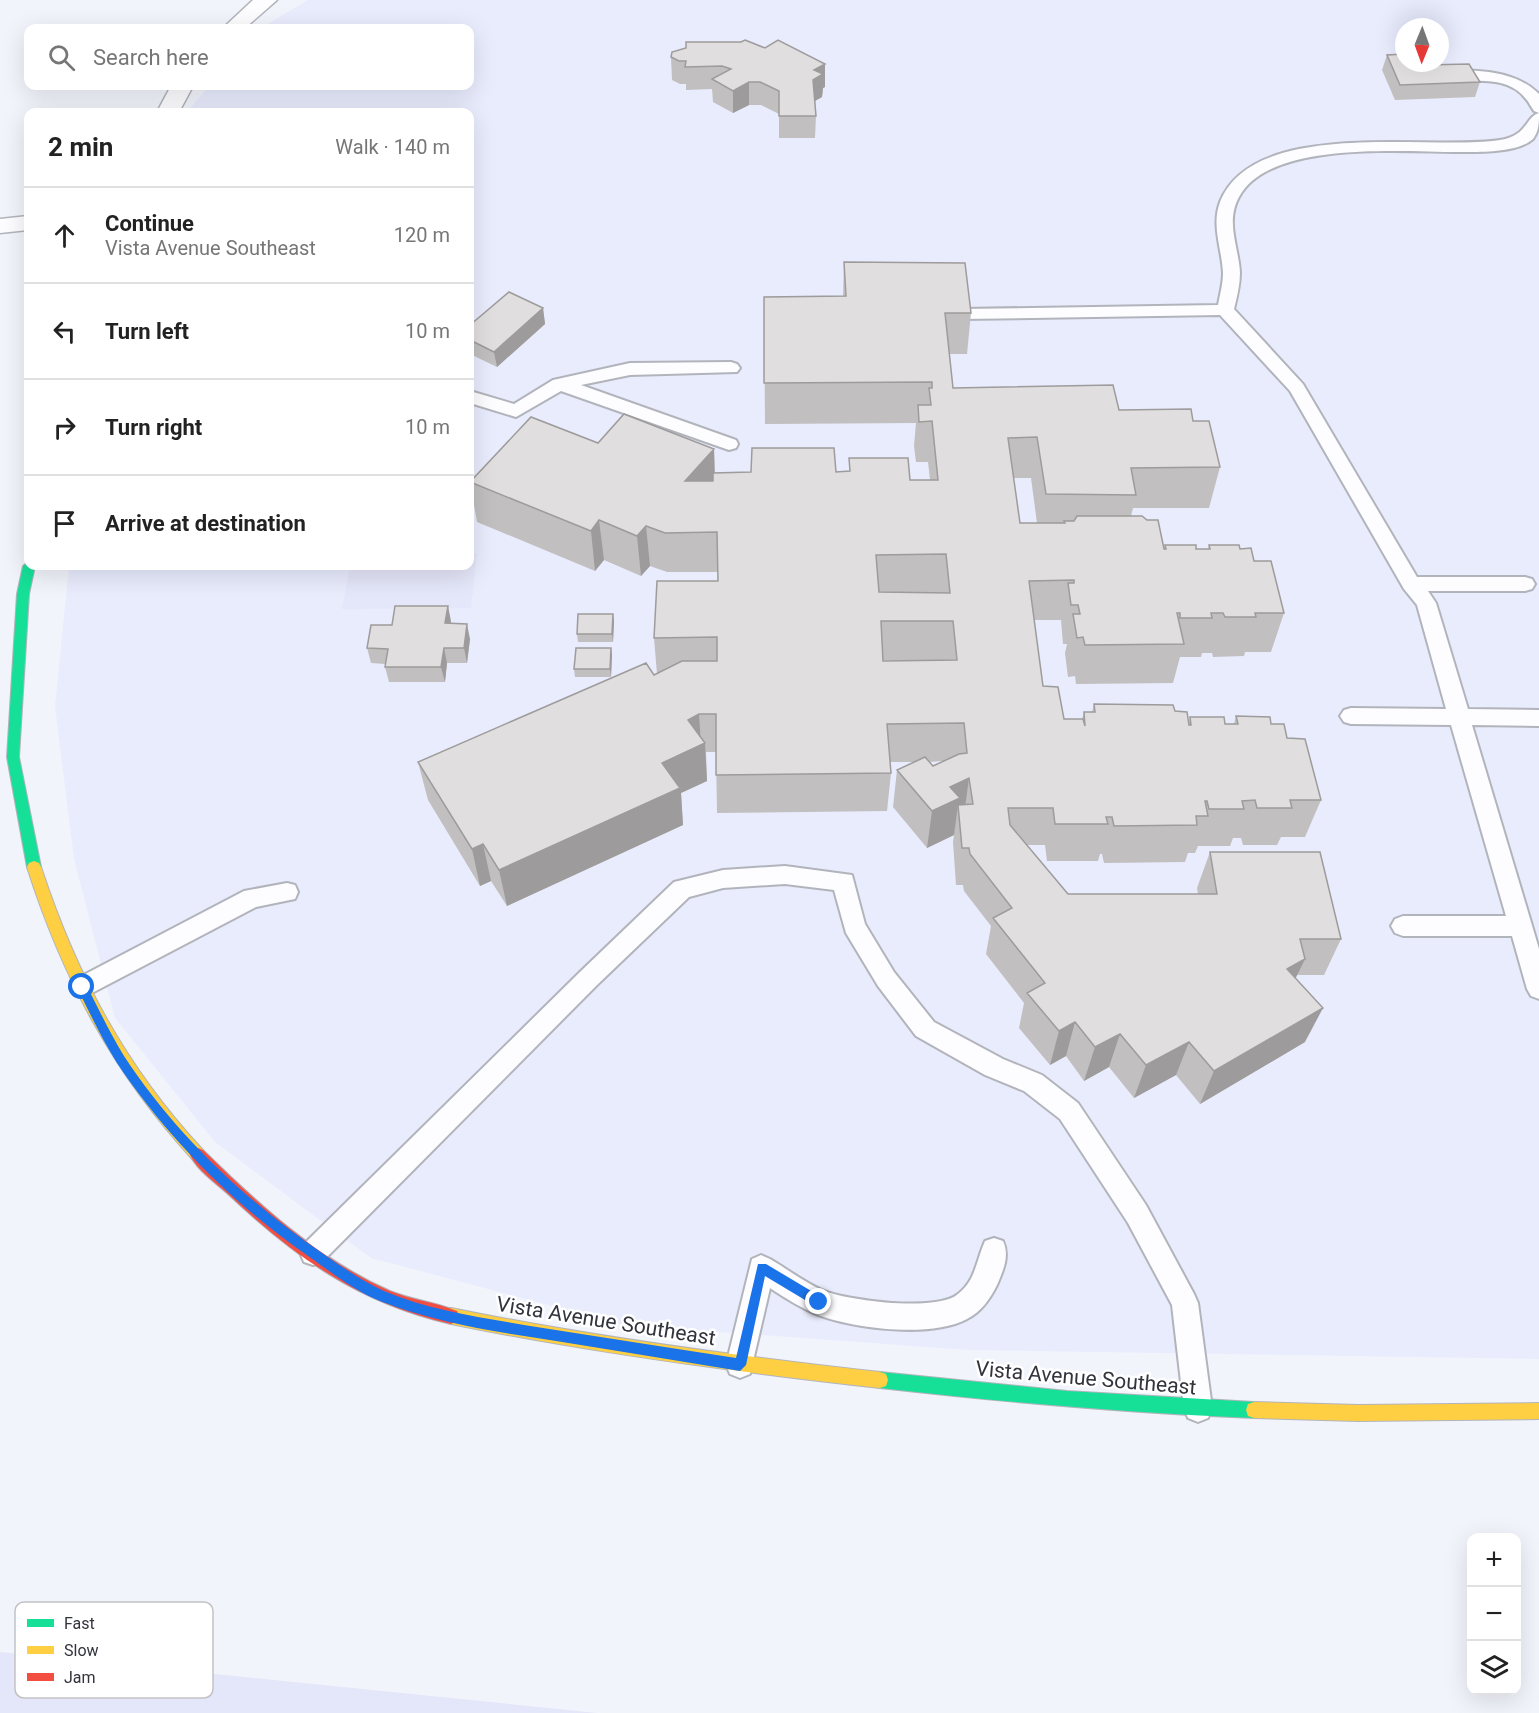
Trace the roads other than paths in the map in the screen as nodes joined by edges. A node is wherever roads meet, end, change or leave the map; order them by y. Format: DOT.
graph roads {
  1 [pos="267,0"];
  2 [pos="238,24"];
  3 [pos="1427,75"];
  4 [pos="180,90"];
  5 [pos="170,108"];
  6 [pos="1539,108"];
  7 [pos="1539,118"];
  8 [pos="24,223"];
  9 [pos="0,226"];
  10 [pos="1225,310"];
  11 [pos="962,314"];
  12 [pos="731,368"];
  13 [pos="559,384"];
  14 [pos="474,398"];
  15 [pos="729,444"];
  16 [pos="28,570"];
  17 [pos="1410,584"];
  18 [pos="1525,584"];
  19 [pos="1351,716"];
  20 [pos="1460,718"];
  21 [pos="1539,718"];
  22 [pos="287,892"];
  23 [pos="1403,926"];
  24 [pos="1521,926"];
  25 [pos="82,987"];
  26 [pos="1539,989"];
  27 [pos="994,1250"];
  28 [pos="313,1253"];
  29 [pos="740,1365"];
  30 [pos="1198,1408"];
  31 [pos="1539,1411"];
  1 -- 2 [label="street"];
  3 -- 6 [label="lane"];
  4 -- 5 [label="street"];
  7 -- 10 [label="lane"];
  8 -- 9 [label="street"];
  10 -- 11 [label="lane"];
  10 -- 17 [label="lane"];
  12 -- 13 [label="lane"];
  13 -- 14 [label="lane"];
  13 -- 15 [label="lane"];
  16 -- 25 [label="street, Vista Avenue Southeast"];
  17 -- 18 [label="lane"];
  17 -- 20 [label="lane"];
  19 -- 20 [label="lane"];
  20 -- 21 [label="lane"];
  20 -- 24 [label="lane"];
  22 -- 25 [label="lane"];
  23 -- 24 [label="lane"];
  24 -- 26 [label="lane"];
  25 -- 28 [label="street, Vista Avenue Southeast"];
  27 -- 29 [label="lane"];
  28 -- 29 [label="street, Vista Avenue Southeast"];
  28 -- 30 [label="lane"];
  29 -- 30 [label="street, Vista Avenue Southeast"];
  30 -- 31 [label="street, Vista Avenue Southeast"];
}
